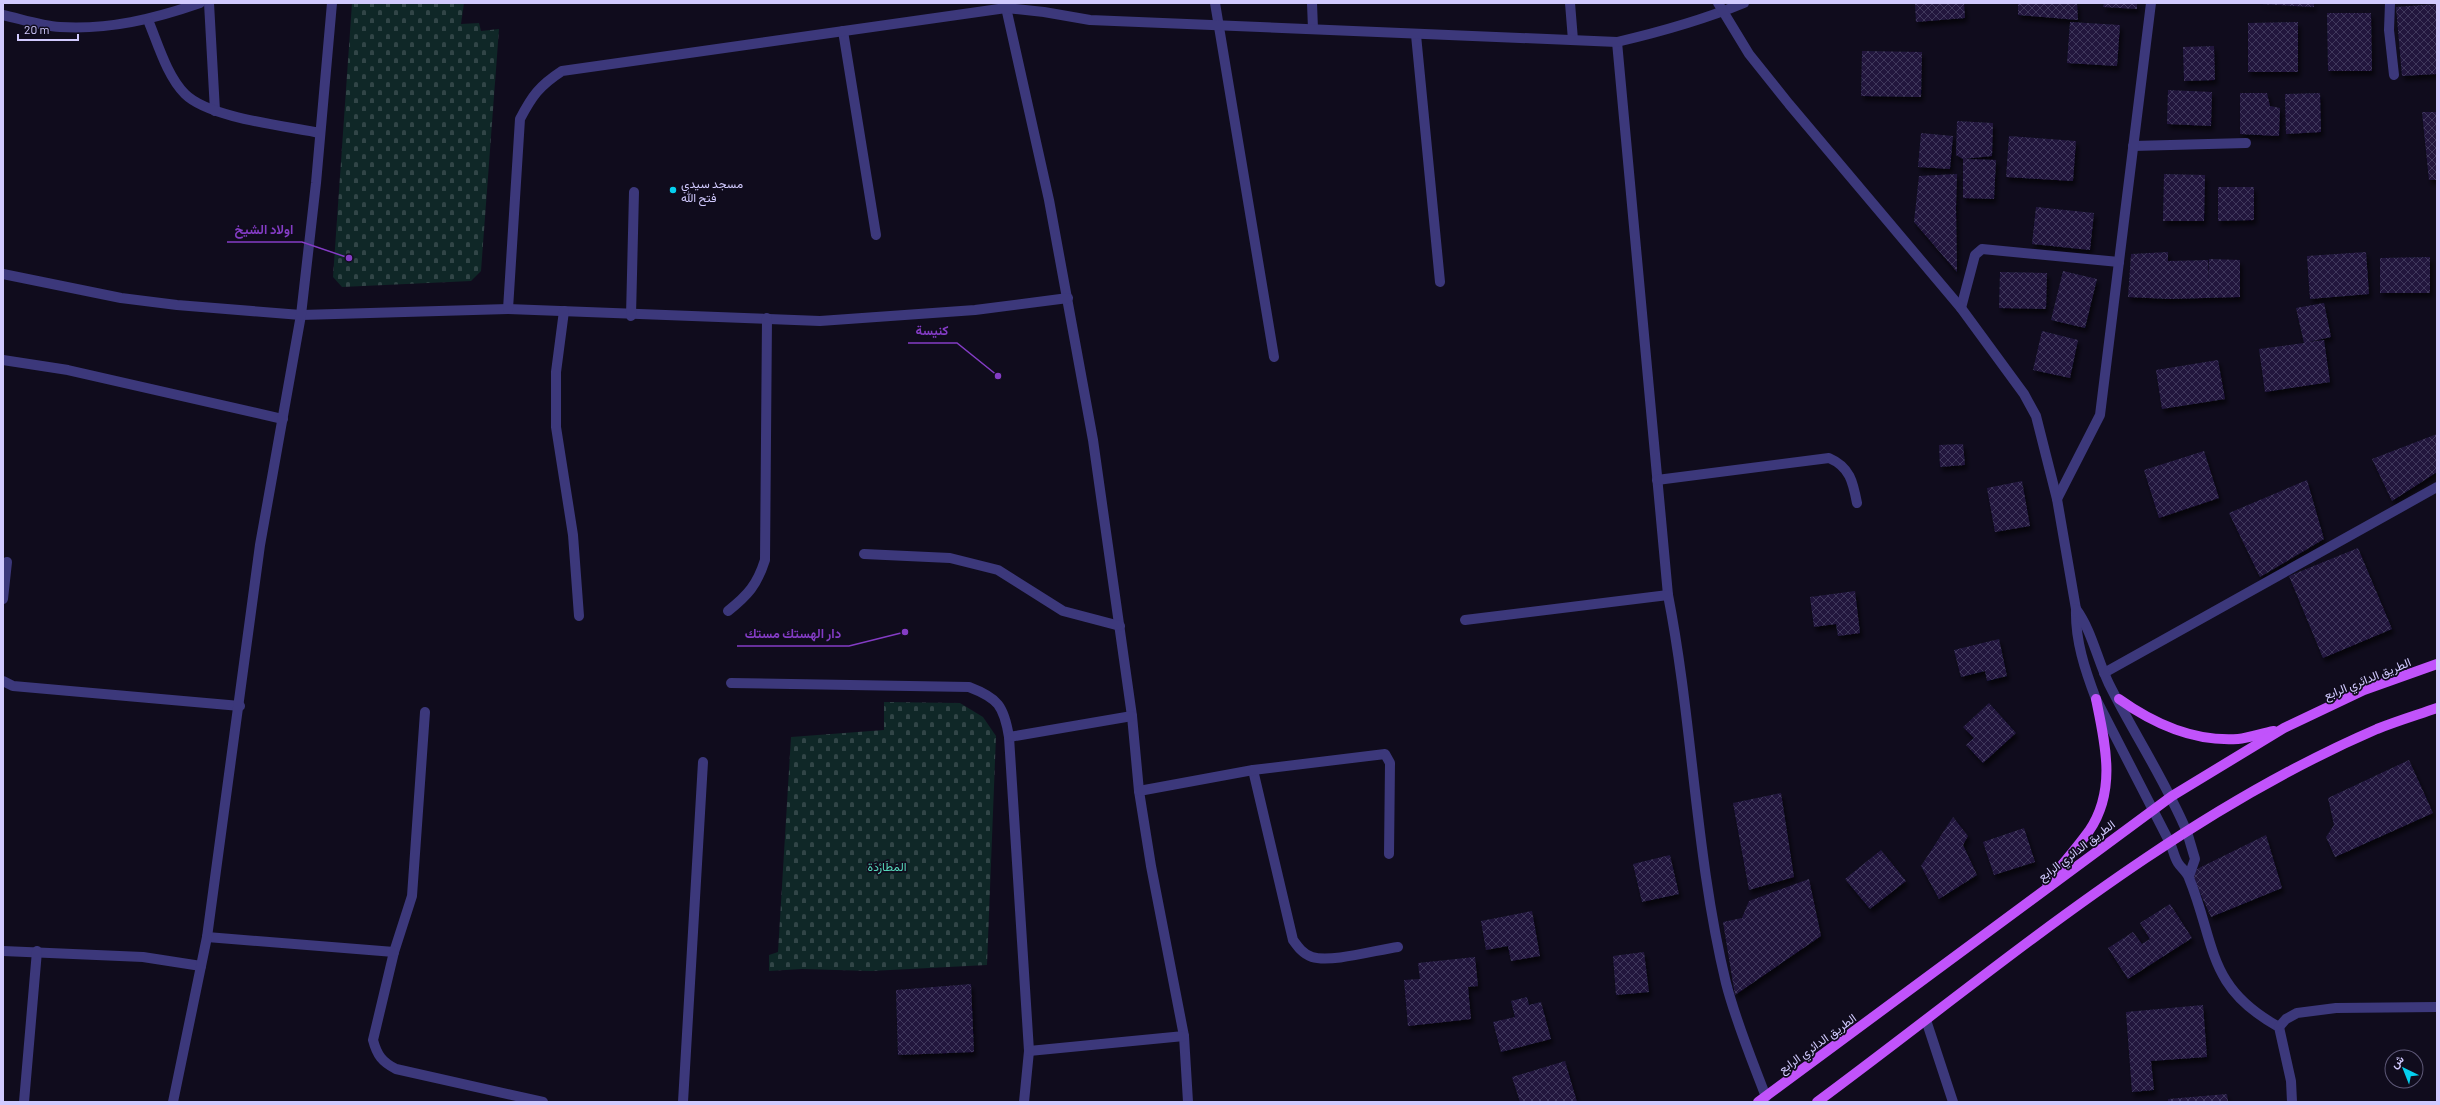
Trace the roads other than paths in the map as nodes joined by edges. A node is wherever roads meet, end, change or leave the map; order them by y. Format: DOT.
graph roads {
  1 [pos="200,3"];
  2 [pos="209,3"];
  3 [pos="332,3"];
  4 [pos="1215,3"];
  5 [pos="1312,3"];
  6 [pos="1570,3"];
  7 [pos="1744,3"];
  8 [pos="2151,3"];
  9 [pos="2390,3"];
  10 [pos="1005,6"];
  11 [pos="1720,8"];
  12 [pos="3,15"];
  13 [pos="148,20"];
  14 [pos="1219,24"];
  15 [pos="1313,29"];
  16 [pos="843,32"];
  17 [pos="1416,35"];
  18 [pos="1573,40"];
  19 [pos="1617,42"];
  20 [pos="2394,75"];
  21 [pos="215,111"];
  22 [pos="320,133"];
  23 [pos="2246,143"];
  24 [pos="2133,146"];
  25 [pos="634,192"];
  26 [pos="876,235"];
  27 [pos="2119,262"];
  28 [pos="3,274"];
  29 [pos="1440,282"];
  30 [pos="1068,298"];
  31 [pos="1961,308"];
  32 [pos="508,309"];
  33 [pos="564,311"];
  34 [pos="301,315"];
  35 [pos="631,316"];
  36 [pos="767,318"];
  37 [pos="1274,357"];
  38 [pos="3,360"];
  39 [pos="283,419"];
  40 [pos="1657,480"];
  41 [pos="2437,487"];
  42 [pos="2057,499"];
  43 [pos="1857,503"];
  44 [pos="864,554"];
  45 [pos="7,562"];
  46 [pos="1668,594"];
  47 [pos="3,599"];
  48 [pos="2076,609"];
  49 [pos="728,611"];
  50 [pos="579,616"];
  51 [pos="1465,620"];
  52 [pos="1120,626"];
  53 [pos="2437,664"];
  54 [pos="2104,673"];
  55 [pos="3,681"];
  56 [pos="731,682"];
  57 [pos="2096,699"];
  58 [pos="2119,699"];
  59 [pos="240,706"];
  60 [pos="2437,708"];
  61 [pos="425,712"];
  62 [pos="1132,716"];
  63 [pos="2284,728"];
  64 [pos="1009,737"];
  65 [pos="703,762"];
  66 [pos="1252,770"];
  67 [pos="1139,791"];
  68 [pos="2172,796"];
  69 [pos="2152,808"];
  70 [pos="2187,832"];
  71 [pos="2170,843"];
  72 [pos="1389,854"];
  73 [pos="2188,876"];
  74 [pos="2036,897"];
  75 [pos="207,937"];
  76 [pos="1398,947"];
  77 [pos="3,950"];
  78 [pos="37,951"];
  79 [pos="394,952"];
  80 [pos="201,966"];
  81 [pos="2437,1007"];
  82 [pos="1926,1020"];
  83 [pos="2279,1027"];
  84 [pos="1184,1036"];
  85 [pos="1029,1051"];
  86 [pos="1762,1100"];
  87 [pos="24,1102"];
  88 [pos="173,1102"];
  89 [pos="543,1102"];
  90 [pos="683,1102"];
  91 [pos="1024,1102"];
  92 [pos="1188,1102"];
  93 [pos="1818,1102"];
  94 [pos="1953,1102"];
  95 [pos="2292,1102"];
  1 -- 13 [label="street"];
  2 -- 21 [label="street"];
  3 -- 22 [label="street"];
  4 -- 14 [label="street"];
  5 -- 15 [label="street"];
  6 -- 18 [label="street"];
  7 -- 11 [label="street"];
  8 -- 24 [label="street"];
  9 -- 20 [label="street"];
  10 -- 14 [label="street"];
  10 -- 16 [label="street"];
  10 -- 30 [label="street"];
  11 -- 19 [label="street"];
  11 -- 31 [label="street"];
  12 -- 13 [label="street"];
  13 -- 21 [label="street"];
  14 -- 15 [label="street"];
  14 -- 37 [label="street"];
  15 -- 17 [label="street"];
  16 -- 26 [label="street"];
  16 -- 32 [label="street"];
  17 -- 18 [label="street"];
  17 -- 29 [label="street"];
  18 -- 19 [label="street"];
  19 -- 40 [label="street"];
  21 -- 22 [label="street"];
  22 -- 34 [label="street"];
  23 -- 24 [label="street"];
  24 -- 27 [label="street"];
  25 -- 35 [label="street"];
  27 -- 31 [label="street"];
  27 -- 42 [label="street"];
  28 -- 34 [label="street"];
  30 -- 36 [label="street"];
  30 -- 52 [label="street"];
  31 -- 42 [label="street"];
  32 -- 33 [label="street"];
  32 -- 34 [label="street"];
  33 -- 35 [label="street"];
  33 -- 50 [label="street"];
  34 -- 39 [label="street"];
  35 -- 36 [label="street"];
  36 -- 49 [label="street"];
  38 -- 39 [label="street"];
  39 -- 59 [label="street"];
  40 -- 43 [label="street"];
  40 -- 46 [label="street"];
  41 -- 54 [label="street"];
  42 -- 48 [label="street"];
  44 -- 52 [label="street"];
  45 -- 47 [label="street"];
  46 -- 51 [label="street"];
  46 -- 86 [label="street"];
  48 -- 54 [label="street"];
  48 -- 57 [label="street"];
  52 -- 62 [label="street"];
  53 -- 63 [label="main road, الطريق الدائري الرابع"];
  54 -- 58 [label="street"];
  55 -- 59 [label="street"];
  56 -- 64 [label="street"];
  57 -- 69 [label="street"];
  57 -- 74 [label="main road"];
  58 -- 63 [label="main road"];
  58 -- 68 [label="street"];
  59 -- 75 [label="street"];
  60 -- 70 [label="main road"];
  61 -- 79 [label="street"];
  62 -- 64 [label="street"];
  62 -- 67 [label="street"];
  63 -- 68 [label="main road, الطريق الدائري الرابع"];
  64 -- 85 [label="street"];
  65 -- 90 [label="street"];
  66 -- 67 [label="street"];
  66 -- 72 [label="street"];
  66 -- 76 [label="street"];
  67 -- 84 [label="street"];
  68 -- 69 [label="main road, الطريق الدائري الرابع"];
  68 -- 70 [label="street"];
  69 -- 71 [label="street"];
  69 -- 74 [label="main road, الطريق الدائري الرابع"];
  70 -- 71 [label="main road"];
  70 -- 73 [label="street"];
  71 -- 73 [label="street"];
  71 -- 82 [label="main road"];
  73 -- 83 [label="street"];
  74 -- 86 [label="main road, الطريق الدائري الرابع"];
  75 -- 79 [label="street"];
  75 -- 80 [label="street"];
  77 -- 78 [label="street"];
  78 -- 80 [label="street"];
  78 -- 87 [label="street"];
  79 -- 89 [label="street"];
  80 -- 88 [label="street"];
  81 -- 83 [label="street"];
  82 -- 93 [label="main road"];
  82 -- 94 [label="street"];
  83 -- 95 [label="street"];
  84 -- 85 [label="street"];
  84 -- 92 [label="street"];
  85 -- 91 [label="street"];
}
